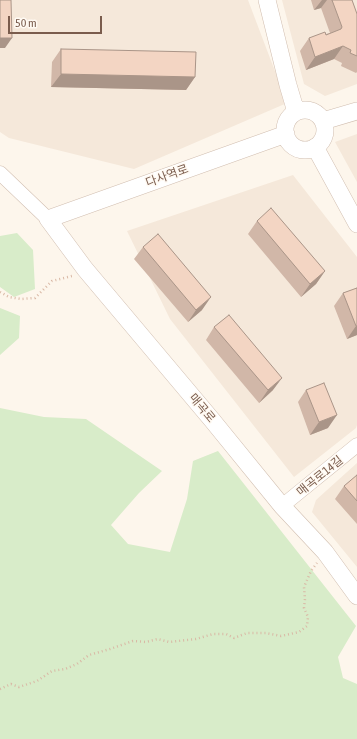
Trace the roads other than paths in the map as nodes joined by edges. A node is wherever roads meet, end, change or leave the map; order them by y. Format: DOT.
graph roads {
  1 [pos="267,0"];
  2 [pos="357,111"];
  3 [pos="296,112"];
  4 [pos="323,121"];
  5 [pos="286,134"];
  6 [pos="315,147"];
  7 [pos="0,173"];
  8 [pos="48,219"];
  9 [pos="357,224"];
  10 [pos="357,445"];
  11 [pos="282,506"];
  12 [pos="357,596"];
  1 -- 3 [label="street"];
  2 -- 4 [label="street"];
  3 -- 4 [label="street"];
  3 -- 5 [label="street"];
  4 -- 6 [label="street"];
  5 -- 6 [label="street"];
  5 -- 8 [label="street, 다사역로"];
  6 -- 9 [label="street"];
  7 -- 8 [label="street"];
  8 -- 11 [label="street, 매곡로"];
  10 -- 11 [label="street, 매곡로14길"];
  11 -- 12 [label="street, 매곡로"];
}
